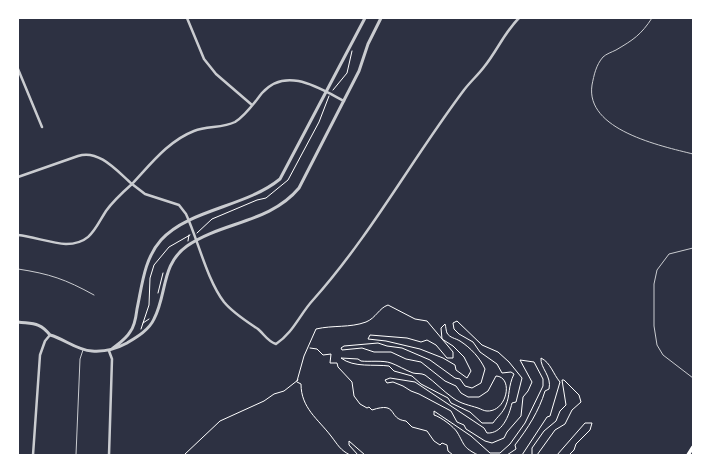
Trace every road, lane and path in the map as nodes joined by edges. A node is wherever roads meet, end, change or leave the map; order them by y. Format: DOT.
graph roads {
  1 [pos="187,18"];
  2 [pos="365,18"];
  3 [pos="381,18"];
  4 [pos="519,18"];
  5 [pos="652,18"];
  6 [pos="352,48"];
  7 [pos="18,69"];
  8 [pos="328,93"];
  9 [pos="345,102"];
  10 [pos="252,105"];
  11 [pos="42,127"];
  12 [pos="693,154"];
  13 [pos="18,177"];
  14 [pos="132,184"];
  15 [pos="189,221"];
  16 [pos="194,234"];
  17 [pos="18,235"];
  18 [pos="198,240"];
  19 [pos="693,248"];
  20 [pos="18,269"];
  21 [pos="94,295"];
  22 [pos="18,322"];
  23 [pos="144,332"];
  24 [pos="50,335"];
  25 [pos="309,348"];
  26 [pos="83,350"];
  27 [pos="109,351"];
  28 [pos="693,378"];
  29 [pos="297,381"];
  30 [pos="693,447"];
  31 [pos="33,455"];
  32 [pos="76,455"];
  33 [pos="109,455"];
  34 [pos="184,455"];
  35 [pos="350,455"];
  36 [pos="358,455"];
  37 [pos="365,455"];
  38 [pos="453,455"];
  39 [pos="478,455"];
  40 [pos="507,455"];
  41 [pos="522,455"];
  42 [pos="532,455"];
  43 [pos="537,455"];
  44 [pos="557,455"];
  45 [pos="569,455"];
  46 [pos="688,455"];
  1 -- 10 [label="street"];
  2 -- 8 [label="street"];
  3 -- 9 [label="street"];
  4 -- 18 [label="street"];
  5 -- 12 [label="lane"];
  6 -- 8 [label="path"];
  7 -- 11 [label="street"];
  8 -- 9 [label="street"];
  8 -- 10 [label="street"];
  8 -- 15 [label="street"];
  8 -- 16 [label="path"];
  9 -- 18 [label="street"];
  10 -- 14 [label="street"];
  13 -- 14 [label="street"];
  14 -- 15 [label="street"];
  14 -- 17 [label="street"];
  15 -- 16 [label="street"];
  15 -- 27 [label="street"];
  16 -- 18 [label="street"];
  16 -- 23 [label="path"];
  18 -- 23 [label="street"];
  19 -- 28 [label="lane"];
  20 -- 21 [label="lane"];
  22 -- 24 [label="street"];
  23 -- 27 [label="street"];
  24 -- 26 [label="street"];
  24 -- 31 [label="street"];
  25 -- 29 [label="path"];
  25 -- 38 [label="path"];
  25 -- 39 [label="path"];
  26 -- 27 [label="street"];
  26 -- 32 [label="lane"];
  27 -- 33 [label="street"];
  29 -- 34 [label="path"];
  29 -- 35 [label="path"];
  30 -- 46 [label="main road"];
  36 -- 37 [label="path"];
  40 -- 41 [label="path"];
  42 -- 43 [label="path"];
  44 -- 45 [label="path"];
}
